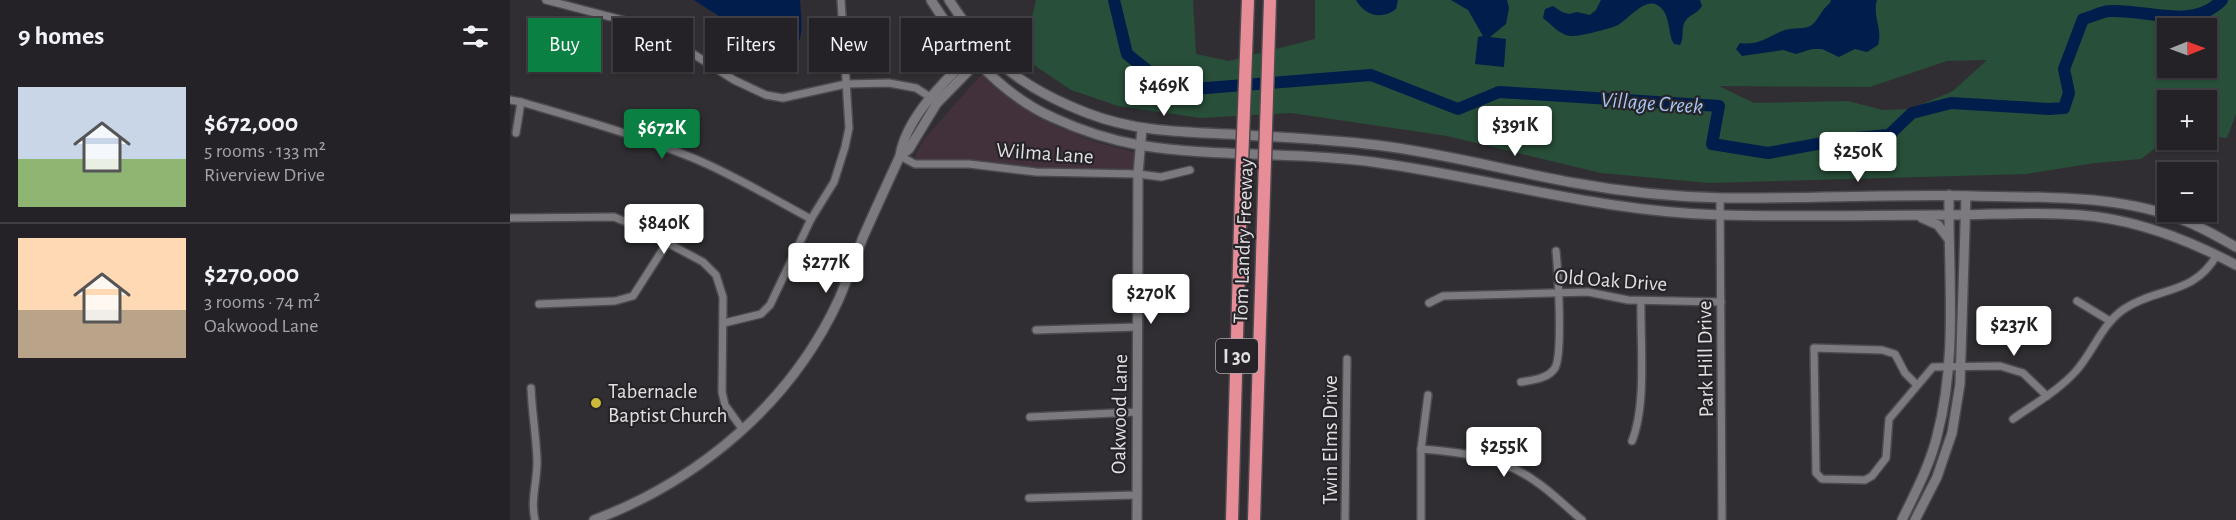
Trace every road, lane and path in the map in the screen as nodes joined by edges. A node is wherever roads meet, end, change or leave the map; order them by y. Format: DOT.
graph roads {
  1 [pos="546,0"];
  2 [pos="841,0"];
  3 [pos="931,0"];
  4 [pos="949,0"];
  5 [pos="1248,0"];
  6 [pos="1270,0"];
  7 [pos="942,18"];
  8 [pos="962,18"];
  9 [pos="958,72"];
  10 [pos="963,72"];
  11 [pos="988,72"];
  12 [pos="1010,72"];
  13 [pos="846,84"];
  14 [pos="930,97"];
  15 [pos="510,100"];
  16 [pos="522,102"];
  17 [pos="1142,128"];
  18 [pos="516,133"];
  19 [pos="1139,145"];
  20 [pos="900,156"];
  21 [pos="1190,170"];
  22 [pos="1138,174"];
  23 [pos="1949,195"];
  24 [pos="1966,196"];
  25 [pos="1720,198"];
  26 [pos="1720,215"];
  27 [pos="1914,215"];
  28 [pos="1948,215"];
  29 [pos="1965,215"];
  30 [pos="1988,215"];
  31 [pos="510,218"];
  32 [pos="811,219"];
  33 [pos="1949,240"];
  34 [pos="1965,241"];
  35 [pos="667,243"];
  36 [pos="2236,247"];
  37 [pos="1557,251"];
  38 [pos="2217,255"];
  39 [pos="2236,265"];
  40 [pos="1559,291"];
  41 [pos="1641,301"];
  42 [pos="2077,301"];
  43 [pos="1721,302"];
  44 [pos="1429,303"];
  45 [pos="539,304"];
  46 [pos="2110,321"];
  47 [pos="724,323"];
  48 [pos="1138,327"];
  49 [pos="1036,330"];
  50 [pos="1347,359"];
  51 [pos="1949,366"];
  52 [pos="1962,366"];
  53 [pos="1521,382"];
  54 [pos="1917,385"];
  55 [pos="531,388"];
  56 [pos="1428,395"];
  57 [pos="2047,396"];
  58 [pos="1136,412"];
  59 [pos="1030,417"];
  60 [pos="2013,419"];
  61 [pos="743,430"];
  62 [pos="1632,441"];
  63 [pos="1420,449"];
  64 [pos="1136,495"];
  65 [pos="1029,498"];
  66 [pos="535,520"];
  67 [pos="594,520"];
  68 [pos="1137,520"];
  69 [pos="1232,520"];
  70 [pos="1254,520"];
  71 [pos="1346,520"];
  72 [pos="1421,520"];
  73 [pos="1581,520"];
  74 [pos="1722,520"];
  75 [pos="1902,520"];
  76 [pos="1915,520"];
  1 -- 13 [label="street"];
  2 -- 13 [label="street"];
  3 -- 7 [label="main road"];
  4 -- 8 [label="main road"];
  5 -- 69 [label="highway, Tom Landry Freeway / I 30, bridge"];
  6 -- 70 [label="highway, Tom Landry Freeway / I 30, bridge"];
  9 -- 14 [label="main road"];
  10 -- 20 [label="main road"];
  11 -- 19 [label="main road"];
  12 -- 17 [label="main road"];
  13 -- 14 [label="street"];
  13 -- 32 [label="street"];
  14 -- 20 [label="main road"];
  15 -- 16 [label="street"];
  16 -- 18 [label="street"];
  16 -- 32 [label="street"];
  17 -- 19 [label="main road, Oakwood Lane"];
  17 -- 25 [label="main road"];
  19 -- 22 [label="main road, Oakwood Lane"];
  19 -- 26 [label="main road"];
  20 -- 22 [label="street, Wilma Lane"];
  20 -- 61 [label="main road"];
  21 -- 22 [label="street, Wilma Lane"];
  22 -- 48 [label="main road, Oakwood Lane"];
  23 -- 24 [label="main road"];
  23 -- 25 [label="main road"];
  23 -- 28 [label="main road"];
  24 -- 29 [label="main road"];
  24 -- 36 [label="main road"];
  25 -- 26 [label="street, Park Hill Drive"];
  26 -- 27 [label="main road"];
  26 -- 43 [label="street, Park Hill Drive"];
  27 -- 28 [label="main road"];
  27 -- 33 [label="main road"];
  28 -- 29 [label="main road"];
  28 -- 33 [label="main road"];
  29 -- 30 [label="main road"];
  29 -- 34 [label="main road"];
  30 -- 34 [label="main road"];
  30 -- 38 [label="main road"];
  31 -- 35 [label="street"];
  32 -- 47 [label="street"];
  33 -- 51 [label="main road"];
  34 -- 52 [label="main road"];
  35 -- 45 [label="street"];
  35 -- 47 [label="street"];
  37 -- 40 [label="street"];
  38 -- 39 [label="main road"];
  38 -- 46 [label="street"];
  40 -- 41 [label="street, Old Oak Drive"];
  40 -- 44 [label="street, Old Oak Drive"];
  40 -- 53 [label="street"];
  41 -- 43 [label="street, Old Oak Drive"];
  41 -- 62 [label="street"];
  42 -- 46 [label="street"];
  43 -- 74 [label="street, Park Hill Drive"];
  46 -- 57 [label="street"];
  47 -- 61 [label="street"];
  48 -- 49 [label="street"];
  48 -- 58 [label="main road, Oakwood Lane"];
  50 -- 71 [label="street, Twin Elms Drive"];
  51 -- 52 [label="street"];
  51 -- 54 [label="street"];
  51 -- 75 [label="main road"];
  52 -- 57 [label="street"];
  52 -- 76 [label="main road"];
  54 -- 54 [label="street"];
  55 -- 66 [label="street"];
  56 -- 63 [label="street"];
  57 -- 60 [label="street"];
  58 -- 59 [label="street"];
  58 -- 64 [label="main road, Oakwood Lane"];
  61 -- 67 [label="main road"];
  63 -- 72 [label="street"];
  63 -- 73 [label="street"];
  64 -- 65 [label="street"];
  64 -- 68 [label="main road, Oakwood Lane"];
}
